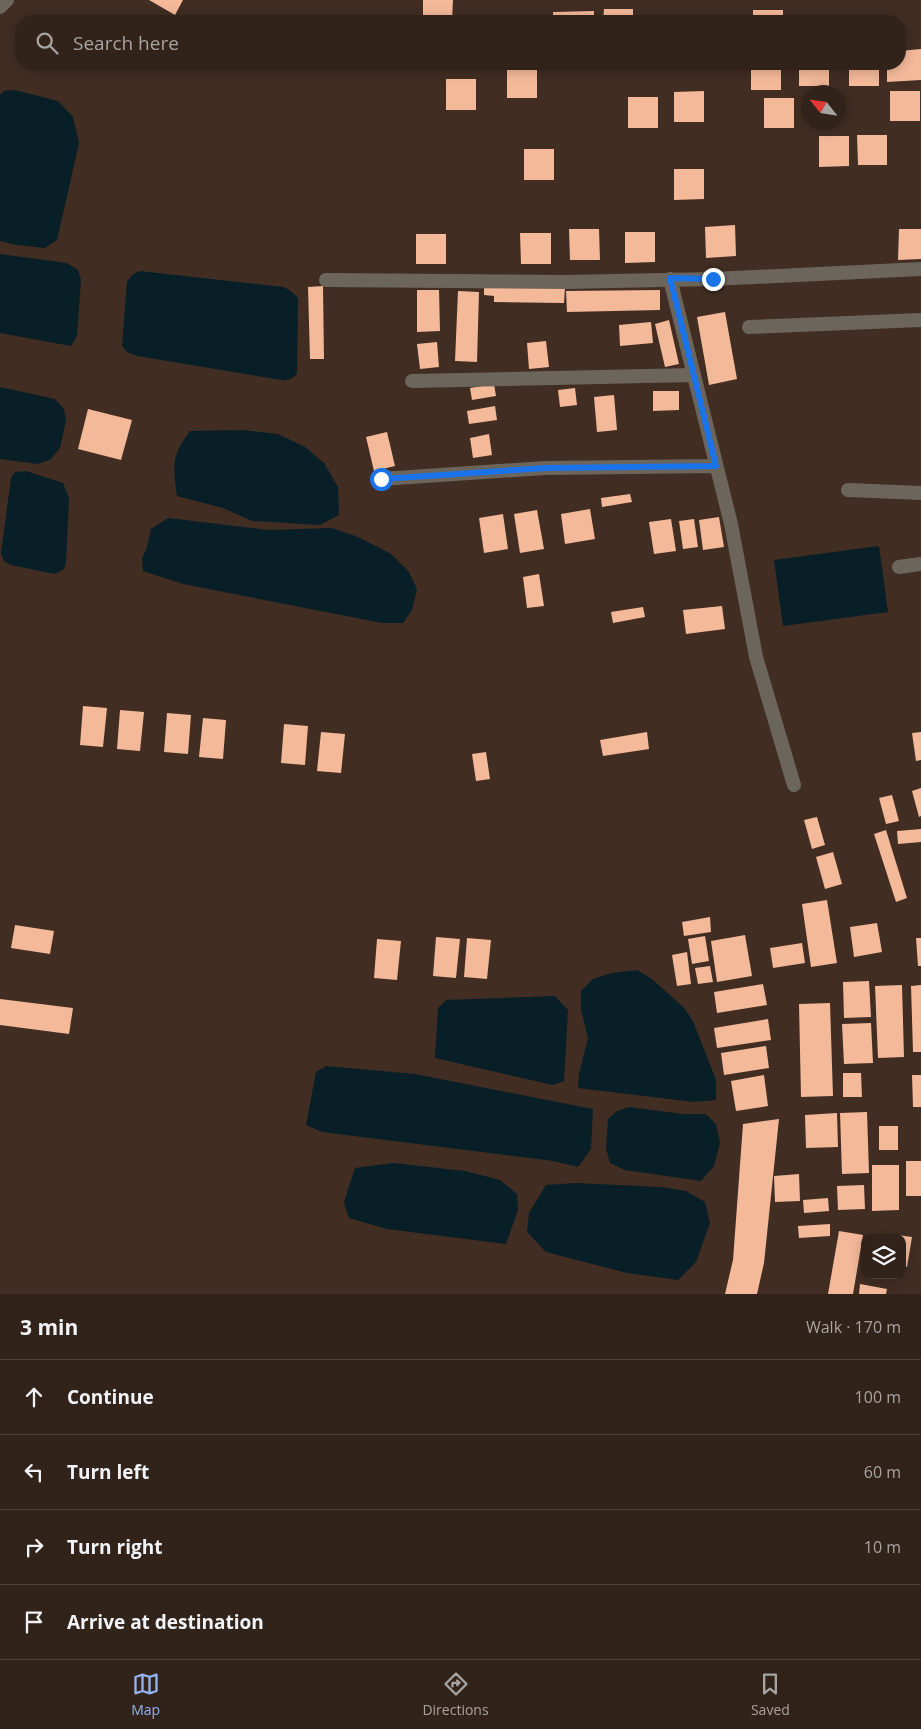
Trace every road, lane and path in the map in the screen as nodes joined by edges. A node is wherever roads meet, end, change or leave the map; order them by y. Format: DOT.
graph roads {
  1 [pos="7,0"];
  2 [pos="0,7"];
  3 [pos="921,269"];
  4 [pos="670,278"];
  5 [pos="326,280"];
  6 [pos="921,320"];
  7 [pos="749,327"];
  8 [pos="693,375"];
  9 [pos="412,381"];
  10 [pos="716,466"];
  11 [pos="381,479"];
  12 [pos="848,490"];
  13 [pos="921,492"];
  14 [pos="921,564"];
  15 [pos="899,567"];
  16 [pos="794,785"];
  1 -- 2 [label="street"];
  3 -- 4 [label="street"];
  4 -- 5 [label="street"];
  4 -- 8 [label="street"];
  6 -- 7 [label="street"];
  8 -- 9 [label="street"];
  8 -- 10 [label="street"];
  10 -- 11 [label="street"];
  10 -- 16 [label="street"];
  12 -- 13 [label="street"];
  14 -- 15 [label="street"];
}
